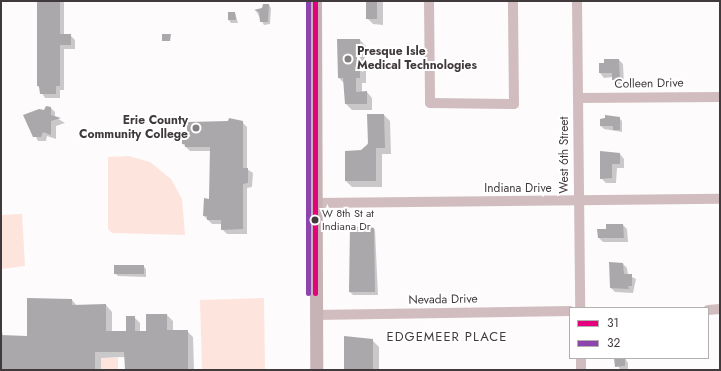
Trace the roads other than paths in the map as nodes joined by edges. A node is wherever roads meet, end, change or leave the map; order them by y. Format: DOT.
graph roads {
  1 [pos="315,1"];
  2 [pos="429,1"];
  3 [pos="513,1"];
  4 [pos="577,1"];
  5 [pos="720,97"];
  6 [pos="578,98"];
  7 [pos="720,199"];
  8 [pos="578,201"];
  9 [pos="315,203"];
  10 [pos="580,307"];
  11 [pos="709,310"];
  12 [pos="720,310"];
  13 [pos="569,311"];
  14 [pos="315,315"];
  15 [pos="581,359"];
  16 [pos="316,370"];
  17 [pos="581,370"];
  1 -- 9 [label="main road"];
  2 -- 3 [label="street"];
  4 -- 6 [label="street, West 6th Street"];
  5 -- 6 [label="street, Colleen Drive"];
  6 -- 8 [label="street, West 6th Street"];
  7 -- 8 [label="street, Indiana Drive"];
  8 -- 9 [label="street, Indiana Drive"];
  8 -- 10 [label="street, West 6th Street"];
  9 -- 14 [label="main road"];
  11 -- 12 [label="street"];
  13 -- 14 [label="street, Nevada Drive"];
  14 -- 16 [label="main road"];
  15 -- 17 [label="street"];
}
